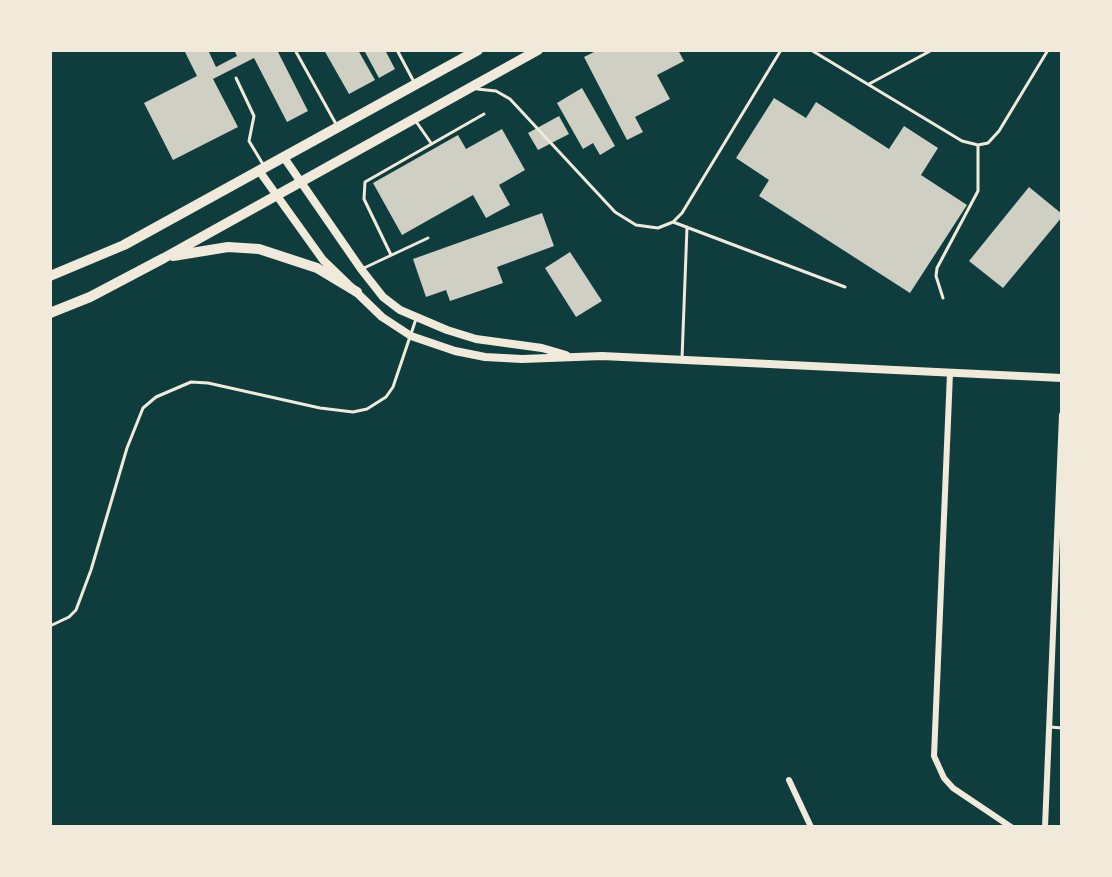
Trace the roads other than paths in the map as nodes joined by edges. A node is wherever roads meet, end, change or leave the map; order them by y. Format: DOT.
graph roads {
  1 [pos="295,50"];
  2 [pos="397,50"];
  3 [pos="478,50"];
  4 [pos="538,50"];
  5 [pos="781,50"];
  6 [pos="811,50"];
  7 [pos="932,50"];
  8 [pos="1048,50"];
  9 [pos="523,54"];
  10 [pos="236,78"];
  11 [pos="416,85"];
  12 [pos="868,85"];
  13 [pos="472,88"];
  14 [pos="484,114"];
  15 [pos="415,120"];
  16 [pos="339,129"];
  17 [pos="432,143"];
  18 [pos="978,145"];
  19 [pos="285,159"];
  20 [pos="263,171"];
  21 [pos="300,182"];
  22 [pos="276,196"];
  23 [pos="673,222"];
  24 [pos="687,227"];
  25 [pos="428,238"];
  26 [pos="391,255"];
  27 [pos="164,258"];
  28 [pos="361,269"];
  29 [pos="50,276"];
  30 [pos="845,287"];
  31 [pos="357,292"];
  32 [pos="943,298"];
  33 [pos="50,313"];
  34 [pos="416,319"];
  35 [pos="411,336"];
  36 [pos="570,356"];
  37 [pos="682,360"];
  38 [pos="950,373"];
  39 [pos="1062,378"];
  40 [pos="1062,415"];
  41 [pos="50,626"];
  42 [pos="1050,727"];
  43 [pos="1062,728"];
  44 [pos="789,780"];
  45 [pos="811,827"];
  46 [pos="1011,827"];
  47 [pos="1045,827"];
  1 -- 16 [label="lane"];
  2 -- 11 [label="lane"];
  3 -- 11 [label="main road"];
  4 -- 9 [label="main road"];
  5 -- 23 [label="lane"];
  6 -- 12 [label="lane"];
  7 -- 12 [label="lane"];
  8 -- 18 [label="lane"];
  9 -- 13 [label="main road"];
  10 -- 20 [label="lane"];
  11 -- 16 [label="main road"];
  12 -- 18 [label="lane"];
  13 -- 15 [label="main road"];
  13 -- 23 [label="lane"];
  14 -- 17 [label="lane"];
  15 -- 17 [label="lane"];
  15 -- 21 [label="main road"];
  16 -- 19 [label="main road"];
  17 -- 26 [label="lane"];
  18 -- 32 [label="lane"];
  19 -- 20 [label="main road"];
  19 -- 21 [label="street"];
  20 -- 22 [label="street"];
  20 -- 29 [label="main road"];
  21 -- 22 [label="main road"];
  21 -- 28 [label="street"];
  22 -- 27 [label="main road"];
  22 -- 31 [label="street"];
  23 -- 24 [label="lane"];
  24 -- 30 [label="lane"];
  24 -- 37 [label="lane"];
  25 -- 26 [label="lane"];
  26 -- 28 [label="lane"];
  27 -- 31 [label="main road"];
  27 -- 33 [label="main road"];
  28 -- 34 [label="street"];
  31 -- 35 [label="street"];
  34 -- 35 [label="lane"];
  34 -- 36 [label="street"];
  35 -- 36 [label="street"];
  35 -- 41 [label="lane"];
  36 -- 37 [label="street"];
  37 -- 38 [label="street"];
  38 -- 39 [label="street"];
  38 -- 46 [label="street"];
  40 -- 42 [label="street"];
  42 -- 43 [label="lane"];
  42 -- 47 [label="street"];
  44 -- 45 [label="street"];
}
